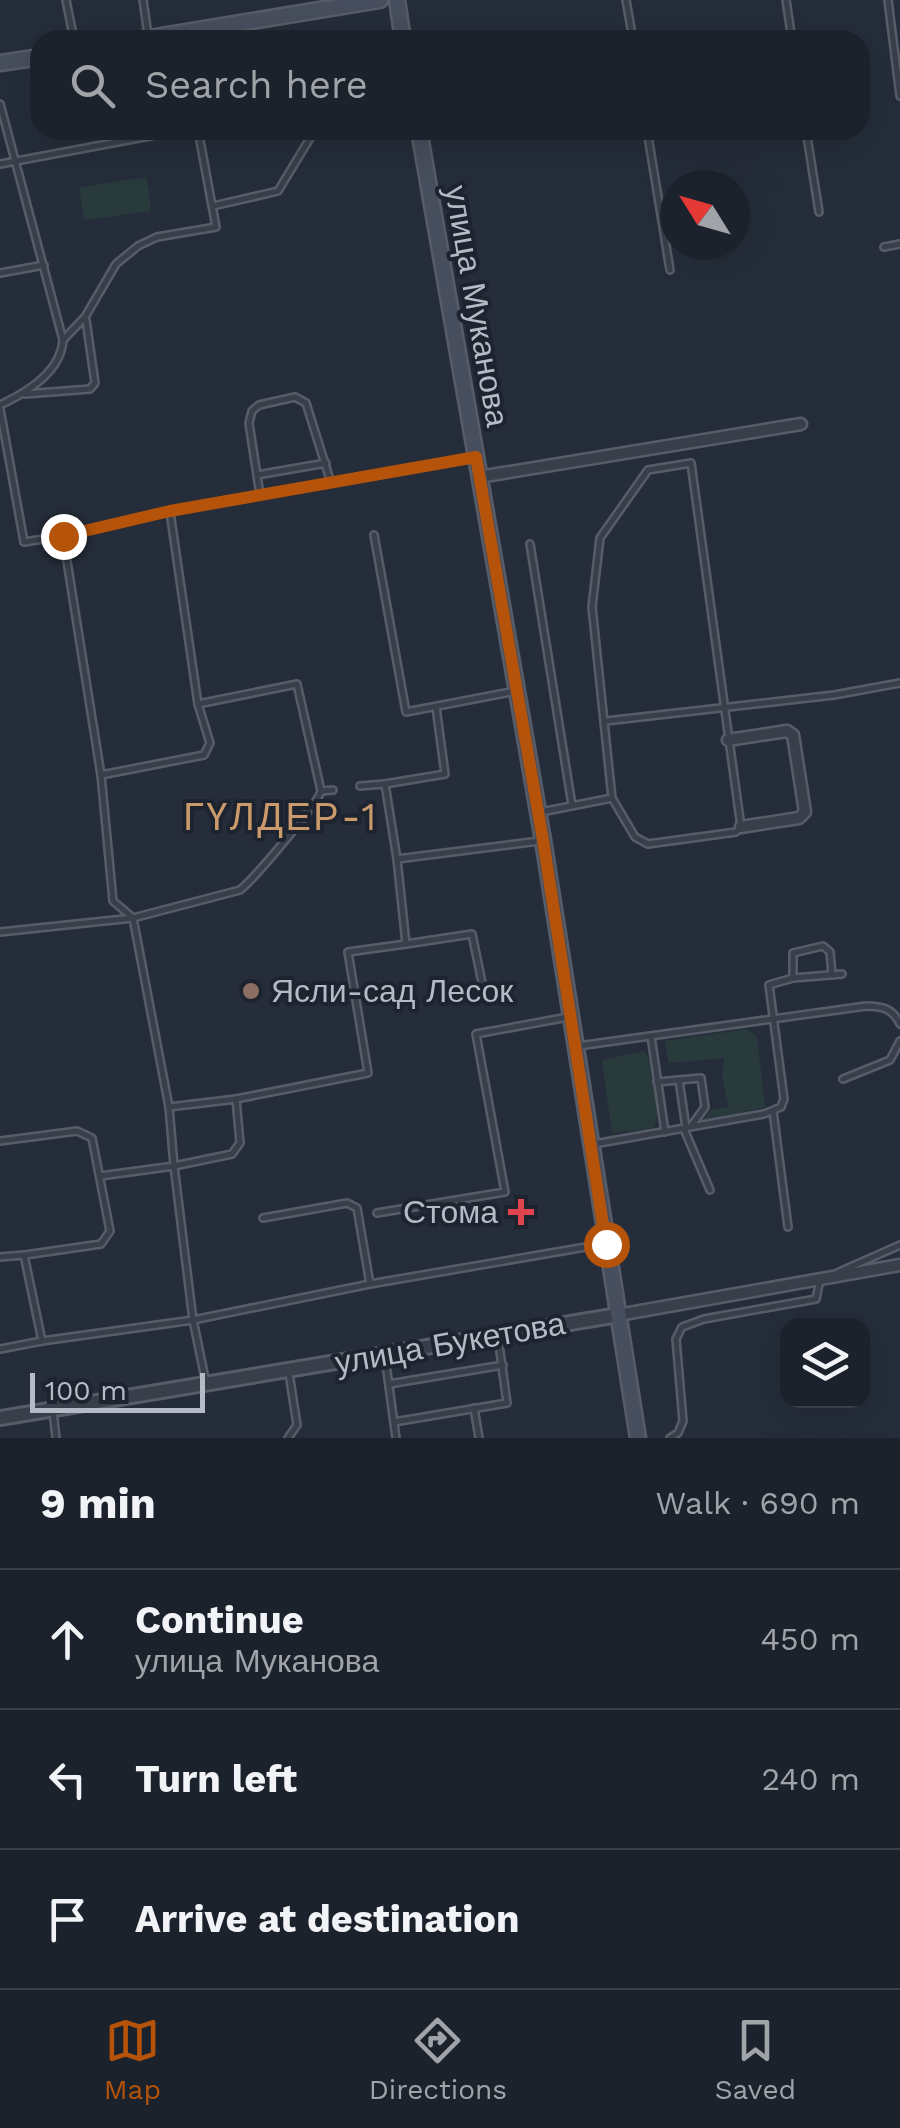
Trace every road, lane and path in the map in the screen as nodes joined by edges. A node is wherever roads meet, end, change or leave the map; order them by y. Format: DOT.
graph roads {
  1 [pos="66,0"];
  2 [pos="144,0"];
  3 [pos="397,0"];
  4 [pos="626,0"];
  5 [pos="786,0"];
  6 [pos="888,0"];
  7 [pos="363,1"];
  8 [pos="72,30"];
  9 [pos="143,30"];
  10 [pos="195,30"];
  11 [pos="402,30"];
  12 [pos="630,30"];
  13 [pos="790,30"];
  14 [pos="30,58"];
  15 [pos="0,63"];
  16 [pos="900,96"];
  17 [pos="0,104"];
  18 [pos="128,140"];
  19 [pos="200,140"];
  20 [pos="309,140"];
  21 [pos="421,140"];
  22 [pos="650,140"];
  23 [pos="808,140"];
  24 [pos="14,161"];
  25 [pos="0,164"];
  26 [pos="213,206"];
  27 [pos="819,212"];
  28 [pos="900,244"];
  29 [pos="884,247"];
  30 [pos="44,264"];
  31 [pos="670,270"];
  32 [pos="0,273"];
  33 [pos="86,317"];
  34 [pos="63,340"];
  35 [pos="25,394"];
  36 [pos="0,407"];
  37 [pos="801,424"];
  38 [pos="476,457"];
  39 [pos="326,462"];
  40 [pos="257,475"];
  41 [pos="479,477"];
  42 [pos="331,483"];
  43 [pos="260,495"];
  44 [pos="170,511"];
  45 [pos="374,535"];
  46 [pos="63,536"];
  47 [pos="530,544"];
  48 [pos="900,683"];
  49 [pos="516,691"];
  50 [pos="198,704"];
  51 [pos="436,707"];
  52 [pos="724,709"];
  53 [pos="606,721"];
  54 [pos="728,740"];
  55 [pos="101,776"];
  56 [pos="385,784"];
  57 [pos="360,786"];
  58 [pos="333,790"];
  59 [pos="321,791"];
  60 [pos="612,798"];
  61 [pos="572,805"];
  62 [pos="538,812"];
  63 [pos="741,826"];
  64 [pos="543,840"];
  65 [pos="397,859"];
  66 [pos="133,918"];
  67 [pos="0,932"];
  68 [pos="406,944"];
  69 [pos="842,974"];
  70 [pos="832,975"];
  71 [pos="793,978"];
  72 [pos="485,998"];
  73 [pos="571,1016"];
  74 [pos="771,1017"];
  75 [pos="900,1024"];
  76 [pos="650,1036"];
  77 [pos="900,1041"];
  78 [pos="575,1047"];
  79 [pos="679,1080"];
  80 [pos="843,1080"];
  81 [pos="657,1082"];
  82 [pos="236,1098"];
  83 [pos="169,1106"];
  84 [pos="773,1111"];
  85 [pos="687,1128"];
  86 [pos="665,1132"];
  87 [pos="0,1141"];
  88 [pos="591,1144"];
  89 [pos="174,1166"];
  90 [pos="100,1176"];
  91 [pos="710,1190"];
  92 [pos="377,1214"];
  93 [pos="262,1218"];
  94 [pos="788,1227"];
  95 [pos="606,1244"];
  96 [pos="900,1245"];
  97 [pos="24,1255"];
  98 [pos="0,1257"];
  99 [pos="900,1265"];
  100 [pos="819,1280"];
  101 [pos="370,1284"];
  102 [pos="618,1315"];
  103 [pos="193,1320"];
  104 [pos="498,1335"];
  105 [pos="42,1342"];
  106 [pos="0,1349"];
  107 [pos="384,1354"];
  108 [pos="503,1366"];
  109 [pos="288,1370"];
  110 [pos="388,1384"];
  111 [pos="207,1386"];
  112 [pos="474,1408"];
  113 [pos="52,1410"];
  114 [pos="0,1418"];
  115 [pos="394,1422"];
  116 [pos="56,1438"];
  117 [pos="288,1438"];
  118 [pos="396,1438"];
  119 [pos="479,1438"];
  120 [pos="638,1438"];
  121 [pos="670,1438"];
  1 -- 8 [label="lane"];
  2 -- 9 [label="lane"];
  3 -- 11 [label="main road"];
  4 -- 12 [label="lane"];
  5 -- 13 [label="lane"];
  6 -- 16 [label="lane"];
  7 -- 10 [label="main road"];
  14 -- 15 [label="main road"];
  17 -- 24 [label="lane"];
  18 -- 24 [label="lane"];
  19 -- 26 [label="lane"];
  20 -- 26 [label="lane"];
  21 -- 38 [label="main road, улица Муканова"];
  22 -- 31 [label="lane"];
  23 -- 27 [label="lane"];
  24 -- 25 [label="lane"];
  24 -- 30 [label="lane"];
  26 -- 33 [label="lane"];
  28 -- 29 [label="lane"];
  30 -- 32 [label="lane"];
  30 -- 34 [label="lane"];
  33 -- 34 [label="lane"];
  33 -- 35 [label="lane"];
  34 -- 35 [label="lane"];
  35 -- 36 [label="lane"];
  36 -- 46 [label="lane"];
  37 -- 41 [label="street"];
  38 -- 41 [label="main road, улица Муканова"];
  38 -- 42 [label="lane"];
  39 -- 40 [label="lane"];
  39 -- 40 [label="lane"];
  39 -- 42 [label="lane"];
  40 -- 43 [label="lane"];
  41 -- 49 [label="main road, улица Муканова"];
  42 -- 43 [label="lane"];
  43 -- 44 [label="lane"];
  44 -- 46 [label="lane"];
  44 -- 50 [label="lane"];
  45 -- 51 [label="lane"];
  46 -- 55 [label="lane"];
  47 -- 61 [label="lane"];
  48 -- 52 [label="lane"];
  49 -- 51 [label="lane"];
  49 -- 62 [label="main road, улица Муканова"];
  50 -- 55 [label="lane"];
  50 -- 59 [label="lane"];
  51 -- 56 [label="lane"];
  52 -- 53 [label="lane"];
  52 -- 53 [label="lane"];
  52 -- 54 [label="lane"];
  53 -- 60 [label="lane"];
  54 -- 63 [label="lane"];
  54 -- 63 [label="street"];
  55 -- 66 [label="lane"];
  56 -- 57 [label="lane"];
  56 -- 65 [label="lane"];
  58 -- 59 [label="lane"];
  59 -- 66 [label="lane"];
  60 -- 61 [label="lane"];
  60 -- 63 [label="lane"];
  61 -- 62 [label="lane"];
  62 -- 64 [label="main road, улица Муканова"];
  64 -- 65 [label="lane"];
  64 -- 73 [label="main road, улица Муканова"];
  65 -- 68 [label="lane"];
  66 -- 67 [label="lane"];
  66 -- 83 [label="lane"];
  68 -- 72 [label="lane"];
  68 -- 82 [label="lane"];
  69 -- 70 [label="lane"];
  70 -- 71 [label="lane"];
  70 -- 71 [label="lane"];
  71 -- 74 [label="lane"];
  73 -- 78 [label="main road, улица Муканова"];
  73 -- 92 [label="lane"];
  74 -- 75 [label="lane"];
  74 -- 76 [label="lane"];
  74 -- 84 [label="lane"];
  76 -- 78 [label="lane"];
  76 -- 81 [label="lane"];
  77 -- 80 [label="lane"];
  78 -- 88 [label="main road, улица Муканова"];
  79 -- 81 [label="lane"];
  79 -- 85 [label="lane"];
  79 -- 85 [label="lane"];
  81 -- 86 [label="lane"];
  82 -- 83 [label="lane"];
  82 -- 89 [label="lane"];
  83 -- 89 [label="lane"];
  84 -- 85 [label="lane"];
  84 -- 94 [label="lane"];
  85 -- 86 [label="lane"];
  85 -- 91 [label="lane"];
  86 -- 88 [label="lane"];
  87 -- 90 [label="lane"];
  88 -- 95 [label="main road, улица Муканова"];
  89 -- 90 [label="lane"];
  89 -- 103 [label="lane"];
  90 -- 97 [label="lane"];
  93 -- 101 [label="lane"];
  95 -- 101 [label="lane"];
  95 -- 102 [label="main road, улица Муканова"];
  96 -- 100 [label="lane"];
  97 -- 98 [label="lane"];
  97 -- 105 [label="lane"];
  99 -- 100 [label="street, улица Букетова"];
  100 -- 102 [label="street, улица Букетова"];
  100 -- 121 [label="lane"];
  101 -- 103 [label="lane"];
  102 -- 104 [label="street, улица Букетова"];
  102 -- 120 [label="main road, улица Муканова"];
  103 -- 105 [label="lane"];
  103 -- 111 [label="lane"];
  104 -- 107 [label="street, улица Букетова"];
  104 -- 108 [label="lane"];
  105 -- 106 [label="lane"];
  107 -- 109 [label="street, улица Букетова"];
  107 -- 110 [label="lane"];
  108 -- 110 [label="lane"];
  108 -- 112 [label="lane"];
  109 -- 111 [label="street, улица Букетова"];
  109 -- 117 [label="lane"];
  110 -- 115 [label="lane"];
  111 -- 113 [label="street, улица Букетова"];
  112 -- 115 [label="lane"];
  112 -- 119 [label="lane"];
  113 -- 114 [label="street, улица Букетова"];
  113 -- 116 [label="lane"];
  115 -- 118 [label="lane"];
}
